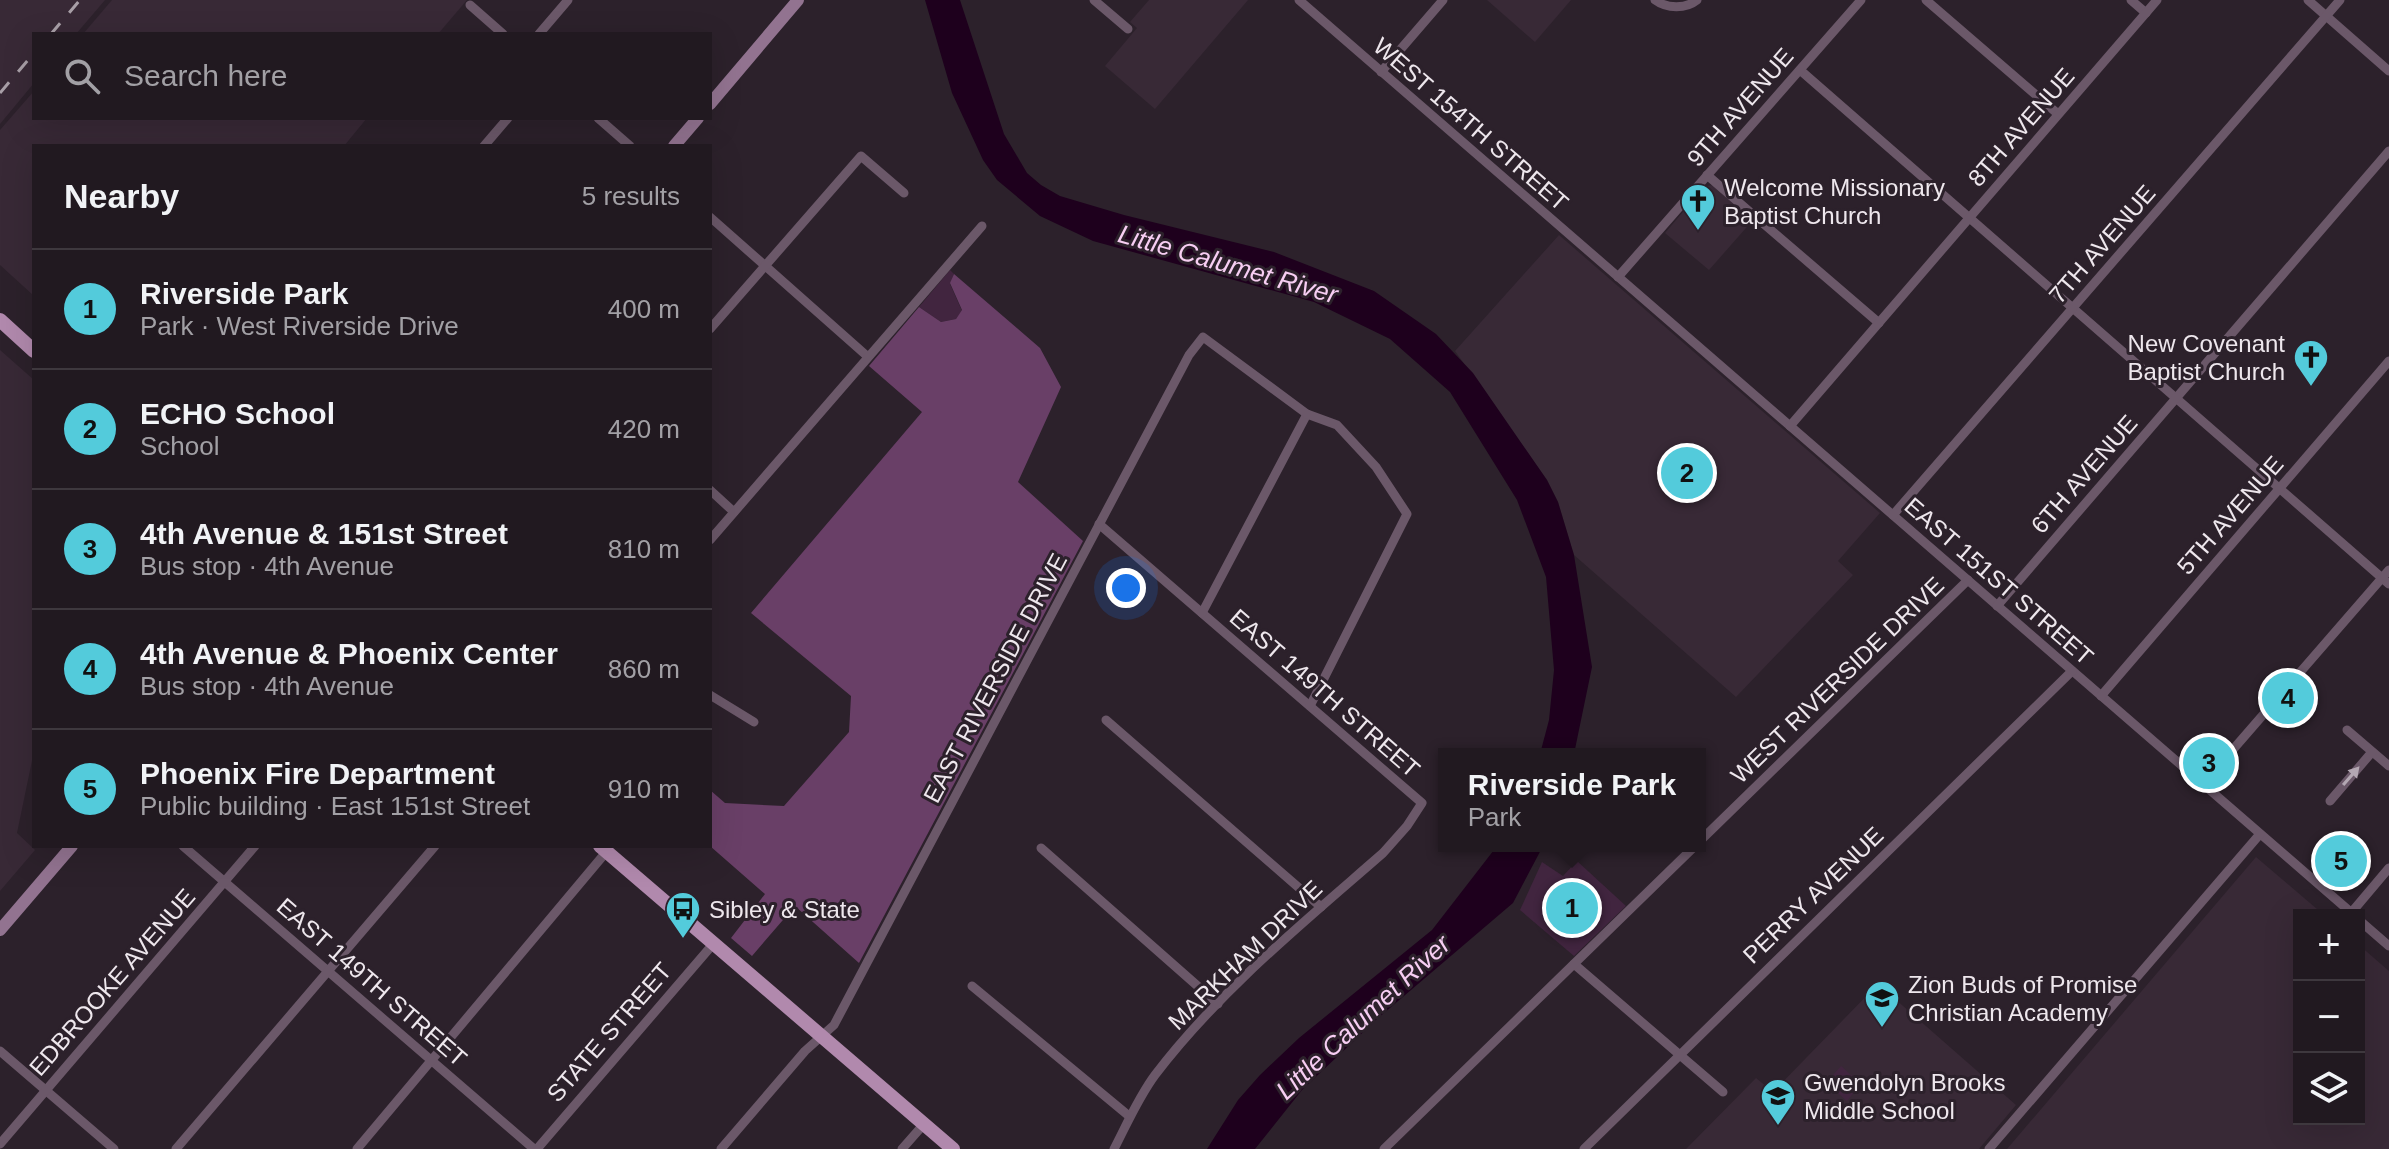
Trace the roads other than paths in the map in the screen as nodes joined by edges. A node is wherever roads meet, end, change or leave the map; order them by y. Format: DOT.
graph roads {
  1 [pos="568,0"];
  2 [pos="798,0"];
  3 [pos="1094,0"];
  4 [pos="1299,0"];
  5 [pos="1443,0"];
  6 [pos="1655,0"];
  7 [pos="1697,0"];
  8 [pos="1861,0"];
  9 [pos="1926,0"];
  10 [pos="2131,0"];
  11 [pos="2157,0"];
  12 [pos="2308,0"];
  13 [pos="2340,0"];
  14 [pos="470,5"];
  15 [pos="2146,13"];
  16 [pos="2326,16"];
  17 [pos="1128,29"];
  18 [pos="501,32"];
  19 [pos="541,32"];
  20 [pos="1800,70"];
  21 [pos="2389,71"];
  22 [pos="1381,72"];
  23 [pos="712,102"];
  24 [pos="2058,114"];
  25 [pos="506,120"];
  26 [pos="600,120"];
  27 [pos="696,120"];
  28 [pos="486,144"];
  29 [pos="628,144"];
  30 [pos="676,144"];
  31 [pos="2389,151"];
  32 [pos="1707,175"];
  33 [pos="904,193"];
  34 [pos="1969,218"];
  35 [pos="712,219"];
  36 [pos="982,226"];
  37 [pos="766,266"];
  38 [pos="1618,277"];
  39 [pos="2073,308"];
  40 [pos="0,320"];
  41 [pos="1879,323"];
  42 [pos="712,327"];
  43 [pos="32,349"];
  44 [pos="867,356"];
  45 [pos="2389,361"];
  46 [pos="2176,398"];
  47 [pos="1307,414"];
  48 [pos="1790,426"];
  49 [pos="2279,488"];
  50 [pos="712,492"];
  51 [pos="734,512"];
  52 [pos="1893,515"];
  53 [pos="1099,524"];
  54 [pos="712,538"];
  55 [pos="2387,577"];
  56 [pos="1968,580"];
  57 [pos="1997,606"];
  58 [pos="1202,613"];
  59 [pos="2072,671"];
  60 [pos="712,696"];
  61 [pos="2101,696"];
  62 [pos="1310,706"];
  63 [pos="1106,720"];
  64 [pos="754,722"];
  65 [pos="2347,730"];
  66 [pos="2372,752"];
  67 [pos="2389,766"];
  68 [pos="2203,784"];
  69 [pos="2330,801"];
  70 [pos="1422,803"];
  71 [pos="2260,834"];
  72 [pos="1706,835"];
  73 [pos="70,848"];
  74 [pos="185,848"];
  75 [pos="253,848"];
  76 [pos="433,848"];
  77 [pos="1041,848"];
  78 [pos="604,849"];
  79 [pos="1689,852"];
  80 [pos="2389,868"];
  81 [pos="225,882"];
  82 [pos="1321,907"];
  83 [pos="2346,909"];
  84 [pos="2359,909"];
  85 [pos="2365,925"];
  86 [pos="0,930"];
  87 [pos="714,943"];
  88 [pos="2389,946"];
  89 [pos="1574,964"];
  90 [pos="328,971"];
  91 [pos="972,986"];
  92 [pos="1218,1004"];
  93 [pos="821,1036"];
  94 [pos="0,1051"];
  95 [pos="1679,1055"];
  96 [pos="432,1061"];
  97 [pos="46,1090"];
  98 [pos="1723,1092"];
  99 [pos="1129,1116"];
  100 [pos="924,1124"];
  101 [pos="0,1144"];
  102 [pos="114,1149"];
  103 [pos="176,1149"];
  104 [pos="357,1149"];
  105 [pos="536,1149"];
  106 [pos="721,1149"];
  107 [pos="902,1149"];
  108 [pos="953,1149"];
  109 [pos="1114,1149"];
  110 [pos="1384,1149"];
  111 [pos="1584,1149"];
  112 [pos="1989,1149"];
  1 -- 19 [label="street"];
  2 -- 23 [label="main road"];
  3 -- 17 [label="street"];
  4 -- 22 [label="street, WEST 154TH STREET"];
  5 -- 22 [label="street"];
  6 -- 7 [label="street"];
  8 -- 20 [label="street, 9TH AVENUE"];
  9 -- 24 [label="street"];
  10 -- 15 [label="street"];
  11 -- 15 [label="street, 8TH AVENUE"];
  12 -- 16 [label="street"];
  13 -- 16 [label="street, 7TH AVENUE"];
  14 -- 18 [label="street"];
  15 -- 24 [label="street, 8TH AVENUE"];
  16 -- 21 [label="street"];
  16 -- 39 [label="street, 7TH AVENUE"];
  20 -- 32 [label="street, 9TH AVENUE"];
  20 -- 34 [label="street"];
  22 -- 38 [label="street, WEST 154TH STREET"];
  24 -- 34 [label="street, 8TH AVENUE"];
  25 -- 28 [label="street"];
  26 -- 29 [label="street"];
  27 -- 30 [label="main road"];
  31 -- 46 [label="street, 6TH AVENUE"];
  32 -- 38 [label="street, 9TH AVENUE"];
  32 -- 41 [label="street"];
  33 -- 37 [label="street"];
  34 -- 39 [label="street"];
  34 -- 41 [label="street, 8TH AVENUE"];
  35 -- 37 [label="street"];
  36 -- 44 [label="street"];
  37 -- 42 [label="street"];
  37 -- 44 [label="street"];
  38 -- 48 [label="street, EAST 151ST STREET"];
  39 -- 46 [label="street"];
  39 -- 52 [label="street, 7TH AVENUE"];
  40 -- 43 [label="main road"];
  41 -- 48 [label="street, 8TH AVENUE"];
  44 -- 51 [label="street"];
  45 -- 49 [label="street, 5TH AVENUE"];
  46 -- 49 [label="street"];
  46 -- 57 [label="street, 6TH AVENUE"];
  47 -- 53 [label="street, EAST RIVERSIDE DRIVE"];
  47 -- 58 [label="street"];
  47 -- 62 [label="street"];
  48 -- 52 [label="street, EAST 151ST STREET"];
  49 -- 55 [label="street"];
  49 -- 61 [label="street, 5TH AVENUE"];
  50 -- 51 [label="street"];
  51 -- 54 [label="street"];
  52 -- 56 [label="street, EAST 151ST STREET"];
  53 -- 58 [label="street, EAST 149TH STREET"];
  53 -- 93 [label="street, EAST RIVERSIDE DRIVE"];
  55 -- 68 [label="street"];
  56 -- 57 [label="street, EAST 151ST STREET"];
  56 -- 72 [label="street, WEST RIVERSIDE DRIVE"];
  57 -- 59 [label="street, EAST 151ST STREET"];
  58 -- 62 [label="street, EAST 149TH STREET"];
  59 -- 61 [label="street, EAST 151ST STREET"];
  59 -- 95 [label="street, PERRY AVENUE"];
  60 -- 64 [label="street"];
  61 -- 68 [label="street, EAST 151ST STREET"];
  62 -- 70 [label="street, EAST 149TH STREET"];
  63 -- 82 [label="street"];
  65 -- 66 [label="street"];
  66 -- 67 [label="street"];
  69 -- 66 [label="street, one-way"];
  68 -- 71 [label="street, EAST 151ST STREET"];
  70 -- 82 [label="street, MARKHAM DRIVE"];
  71 -- 83 [label="street, EAST 151ST STREET"];
  71 -- 112 [label="street"];
  73 -- 86 [label="main road"];
  74 -- 81 [label="street, EAST 149TH STREET"];
  75 -- 81 [label="street, EDBROOKE AVENUE"];
  76 -- 90 [label="street"];
  77 -- 92 [label="street"];
  78 -- 87 [label="main road"];
  78 -- 96 [label="street"];
  79 -- 89 [label="street"];
  80 -- 84 [label="street"];
  81 -- 90 [label="street, EAST 149TH STREET"];
  81 -- 97 [label="street, EDBROOKE AVENUE"];
  82 -- 92 [label="street, MARKHAM DRIVE"];
  85 -- 88 [label="street, EAST 151ST STREET"];
  87 -- 93 [label="main road"];
  87 -- 105 [label="street, STATE STREET"];
  89 -- 95 [label="street"];
  89 -- 110 [label="street"];
  90 -- 96 [label="street, EAST 149TH STREET"];
  90 -- 103 [label="street"];
  91 -- 99 [label="street"];
  92 -- 99 [label="street, MARKHAM DRIVE"];
  93 -- 100 [label="main road"];
  93 -- 106 [label="street, EAST RIVERSIDE DRIVE"];
  94 -- 97 [label="street"];
  95 -- 98 [label="street"];
  95 -- 111 [label="street, PERRY AVENUE"];
  96 -- 104 [label="street"];
  96 -- 105 [label="street, EAST 149TH STREET"];
  97 -- 101 [label="street, EDBROOKE AVENUE"];
  97 -- 102 [label="street"];
  99 -- 109 [label="street, MARKHAM DRIVE"];
  100 -- 107 [label="street"];
  100 -- 108 [label="main road"];
}
